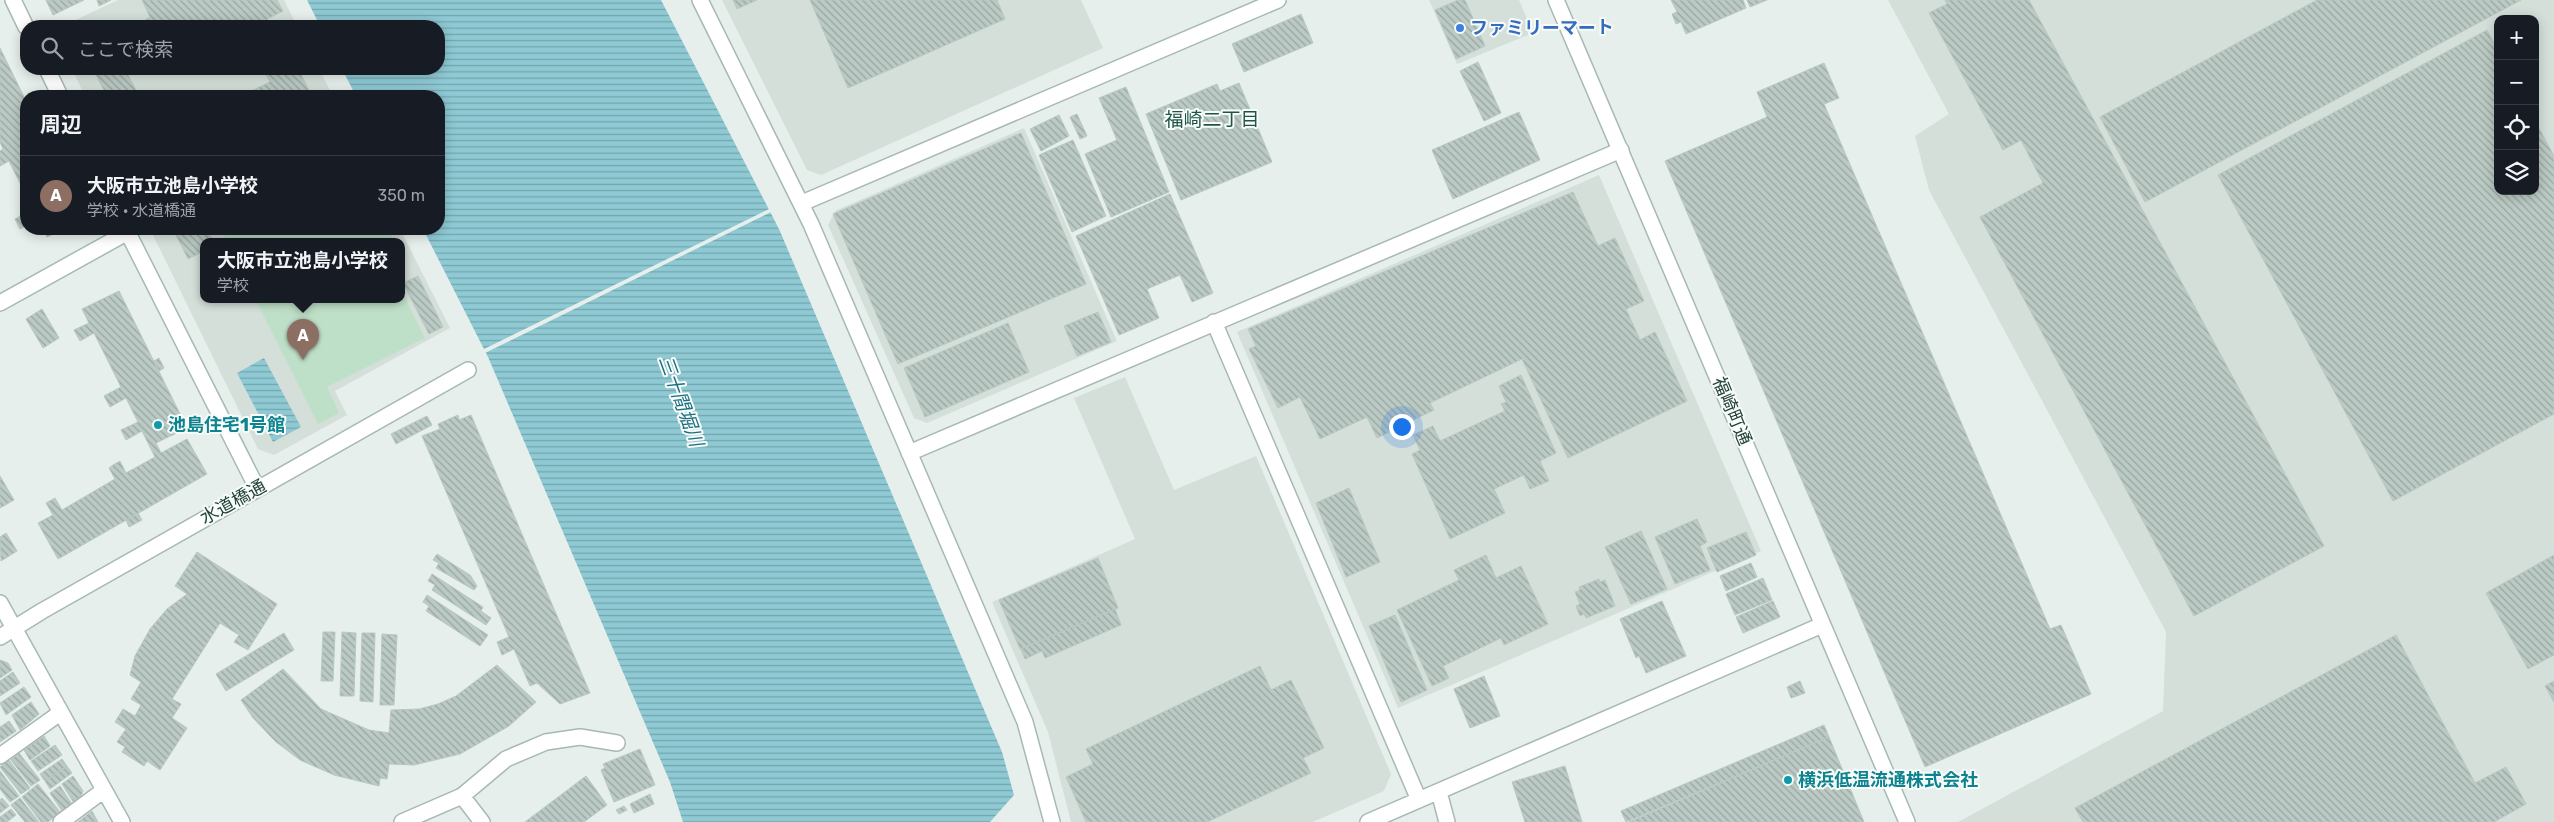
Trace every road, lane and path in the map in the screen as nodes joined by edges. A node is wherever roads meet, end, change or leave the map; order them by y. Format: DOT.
graph roads {
  1 [pos="13,0"];
  2 [pos="700,0"];
  3 [pos="1278,0"];
  4 [pos="1556,0"];
  5 [pos="22,20"];
  6 [pos="50,75"];
  7 [pos="57,90"];
  8 [pos="1621,150"];
  9 [pos="802,203"];
  10 [pos="118,235"];
  11 [pos="130,235"];
  12 [pos="0,304"];
  13 [pos="1214,322"];
  14 [pos="468,370"];
  15 [pos="909,452"];
  16 [pos="257,488"];
  17 [pos="0,604"];
  18 [pos="1822,625"];
  19 [pos="14,627"];
  20 [pos="0,637"];
  21 [pos="60,713"];
  22 [pos="617,743"];
  23 [pos="0,756"];
  24 [pos="104,790"];
  25 [pos="1439,792"];
  26 [pos="462,796"];
  27 [pos="1419,800"];
  28 [pos="61,822"];
  29 [pos="122,822"];
  30 [pos="402,822"];
  31 [pos="482,822"];
  32 [pos="1052,822"];
  33 [pos="1368,822"];
  34 [pos="1447,822"];
  35 [pos="1907,822"];
  1 -- 5 [label="street"];
  2 -- 9 [label="street"];
  3 -- 9 [label="street"];
  4 -- 8 [label="street, 福崎町通"];
  6 -- 7 [label="street"];
  8 -- 13 [label="street"];
  8 -- 18 [label="street, 福崎町通"];
  9 -- 15 [label="street"];
  10 -- 12 [label="street"];
  11 -- 16 [label="street"];
  13 -- 15 [label="street"];
  13 -- 27 [label="street"];
  14 -- 16 [label="street, 水道橋通"];
  15 -- 32 [label="street"];
  16 -- 19 [label="street, 水道橋通"];
  17 -- 19 [label="street"];
  18 -- 25 [label="street"];
  18 -- 35 [label="street, 福崎町通"];
  19 -- 20 [label="street, 水道橋通"];
  19 -- 21 [label="street"];
  21 -- 23 [label="street"];
  21 -- 24 [label="street"];
  22 -- 26 [label="street"];
  24 -- 28 [label="street"];
  24 -- 29 [label="street"];
  25 -- 27 [label="street"];
  25 -- 34 [label="street"];
  26 -- 30 [label="street"];
  26 -- 31 [label="street"];
  27 -- 33 [label="street"];
}
